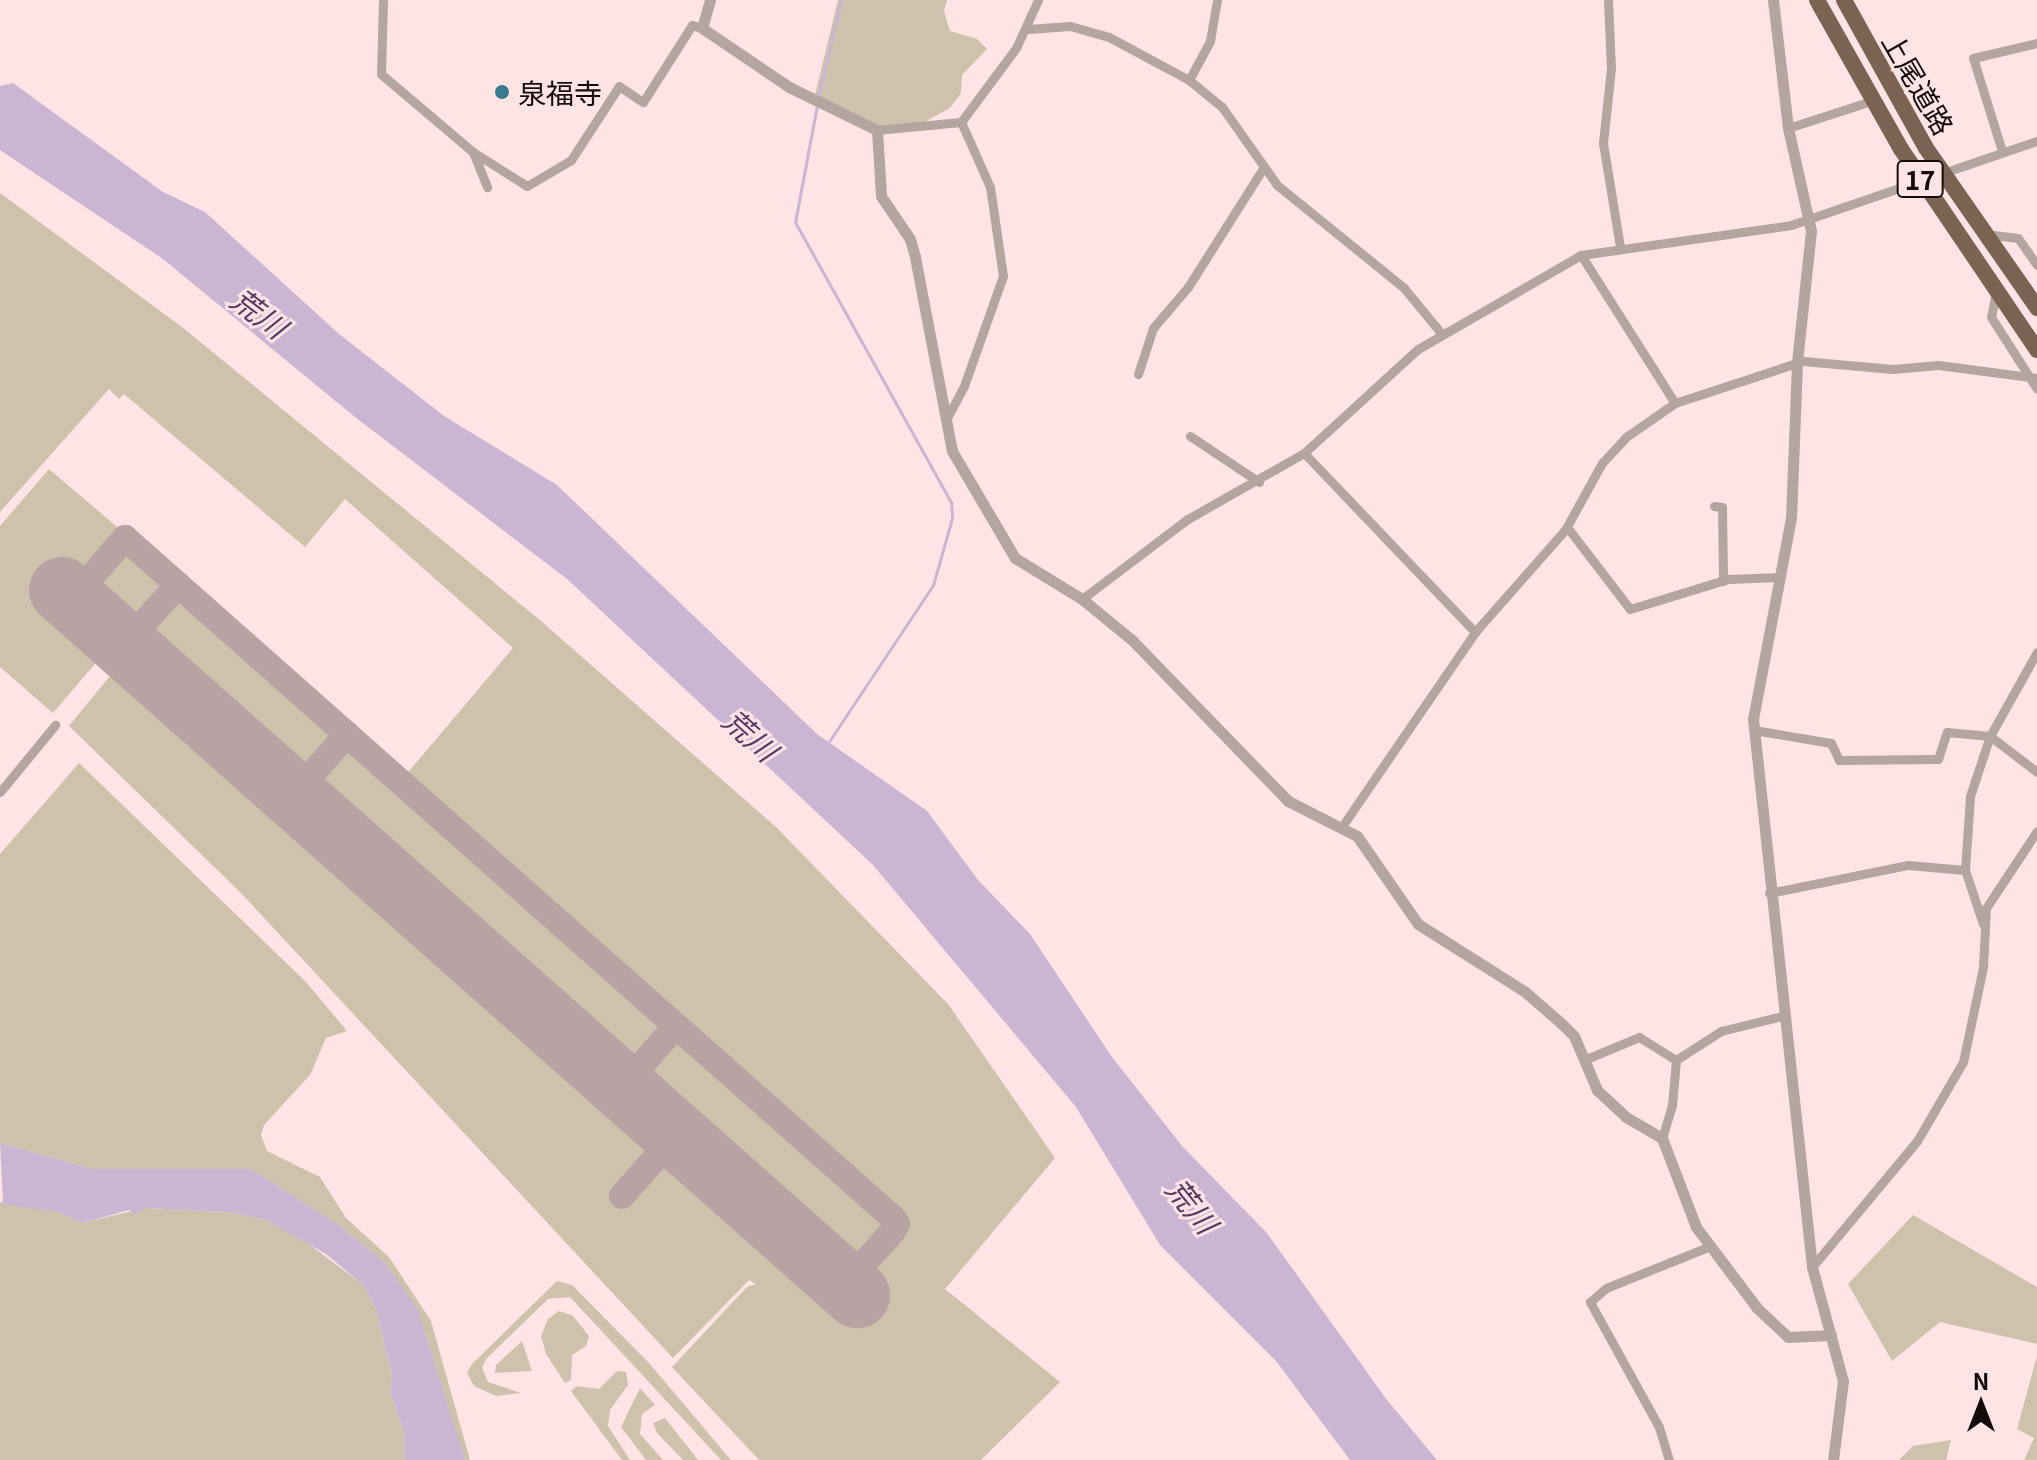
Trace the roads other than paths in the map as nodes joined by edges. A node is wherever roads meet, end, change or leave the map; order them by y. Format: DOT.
graph roads {
  1 [pos="383,0"];
  2 [pos="710,0"];
  3 [pos="1038,0"];
  4 [pos="1217,0"];
  5 [pos="1608,0"];
  6 [pos="1773,0"];
  7 [pos="1817,0"];
  8 [pos="1844,0"];
  9 [pos="702,28"];
  10 [pos="1028,29"];
  11 [pos="2037,43"];
  12 [pos="1189,80"];
  13 [pos="1865,103"];
  14 [pos="961,122"];
  15 [pos="1788,128"];
  16 [pos="877,130"];
  17 [pos="2037,141"];
  18 [pos="2002,151"];
  19 [pos="473,152"];
  20 [pos="1262,170"];
  21 [pos="1941,171"];
  22 [pos="1919,178"];
  23 [pos="487,187"];
  24 [pos="1811,220"];
  25 [pos="1985,234"];
  26 [pos="1620,247"];
  27 [pos="1581,255"];
  28 [pos="2037,265"];
  29 [pos="1996,290"];
  30 [pos="2037,308"];
  31 [pos="1441,333"];
  32 [pos="2037,350"];
  33 [pos="1797,363"];
  34 [pos="1138,374"];
  35 [pos="2032,376"];
  36 [pos="2037,389"];
  37 [pos="1675,403"];
  38 [pos="947,418"];
  39 [pos="1190,436"];
  40 [pos="1304,453"];
  41 [pos="1259,482"];
  42 [pos="1714,506"];
  43 [pos="1567,527"];
  44 [pos="1781,577"];
  45 [pos="1723,581"];
  46 [pos="1082,599"];
  47 [pos="1475,632"];
  48 [pos="2037,652"];
  49 [pos="55,725"];
  50 [pos="1754,730"];
  51 [pos="1990,736"];
  52 [pos="2037,772"];
  53 [pos="0,792"];
  54 [pos="1343,825"];
  55 [pos="2037,831"];
  56 [pos="1965,870"];
  57 [pos="1769,893"];
  58 [pos="1983,924"];
  59 [pos="1782,1016"];
  60 [pos="1584,1060"];
  61 [pos="1676,1060"];
  62 [pos="1662,1138"];
  63 [pos="1708,1247"];
  64 [pos="1812,1267"];
  65 [pos="1831,1335"];
  66 [pos="1669,1460"];
  67 [pos="1833,1460"];
  1 -- 19 [label="street"];
  2 -- 9 [label="street"];
  3 -- 10 [label="street"];
  4 -- 12 [label="street"];
  5 -- 26 [label="street"];
  6 -- 15 [label="street"];
  7 -- 22 [label="highway, 上尾道路 / 17"];
  8 -- 21 [label="highway, 上尾道路 / 17"];
  9 -- 16 [label="street"];
  9 -- 19 [label="street"];
  10 -- 12 [label="street"];
  10 -- 14 [label="street"];
  11 -- 18 [label="street"];
  12 -- 20 [label="street"];
  13 -- 15 [label="street"];
  14 -- 16 [label="street"];
  14 -- 38 [label="street"];
  15 -- 24 [label="street"];
  16 -- 38 [label="street"];
  17 -- 18 [label="street"];
  18 -- 21 [label="street"];
  19 -- 23 [label="street"];
  20 -- 31 [label="street"];
  20 -- 34 [label="street"];
  21 -- 22 [label="street"];
  21 -- 25 [label="highway, 上尾道路 / 17"];
  22 -- 24 [label="street"];
  22 -- 29 [label="highway, 上尾道路 / 17"];
  24 -- 26 [label="street"];
  24 -- 33 [label="street"];
  25 -- 28 [label="street"];
  25 -- 30 [label="highway, 上尾道路 / 17"];
  26 -- 27 [label="street"];
  27 -- 31 [label="street"];
  27 -- 37 [label="street"];
  29 -- 32 [label="highway, 上尾道路 / 17"];
  29 -- 35 [label="street"];
  31 -- 40 [label="street"];
  33 -- 35 [label="street"];
  33 -- 37 [label="street"];
  33 -- 44 [label="street"];
  35 -- 36 [label="street"];
  37 -- 43 [label="street"];
  38 -- 46 [label="street"];
  39 -- 41 [label="street"];
  40 -- 41 [label="street"];
  40 -- 47 [label="street"];
  41 -- 46 [label="street"];
  42 -- 45 [label="street"];
  43 -- 45 [label="street"];
  43 -- 47 [label="street"];
  44 -- 45 [label="street"];
  44 -- 50 [label="street"];
  46 -- 54 [label="street"];
  47 -- 54 [label="street"];
  48 -- 51 [label="street"];
  49 -- 53 [label="street"];
  50 -- 51 [label="street"];
  50 -- 57 [label="street"];
  51 -- 52 [label="street"];
  51 -- 56 [label="street"];
  54 -- 60 [label="street"];
  55 -- 58 [label="street"];
  56 -- 57 [label="street"];
  56 -- 58 [label="street"];
  57 -- 59 [label="street"];
  58 -- 64 [label="street"];
  59 -- 61 [label="street"];
  59 -- 64 [label="street"];
  60 -- 61 [label="street"];
  60 -- 62 [label="street"];
  61 -- 62 [label="street"];
  62 -- 63 [label="street"];
  63 -- 65 [label="street"];
  63 -- 66 [label="street"];
  64 -- 65 [label="street"];
  65 -- 67 [label="street"];
}
